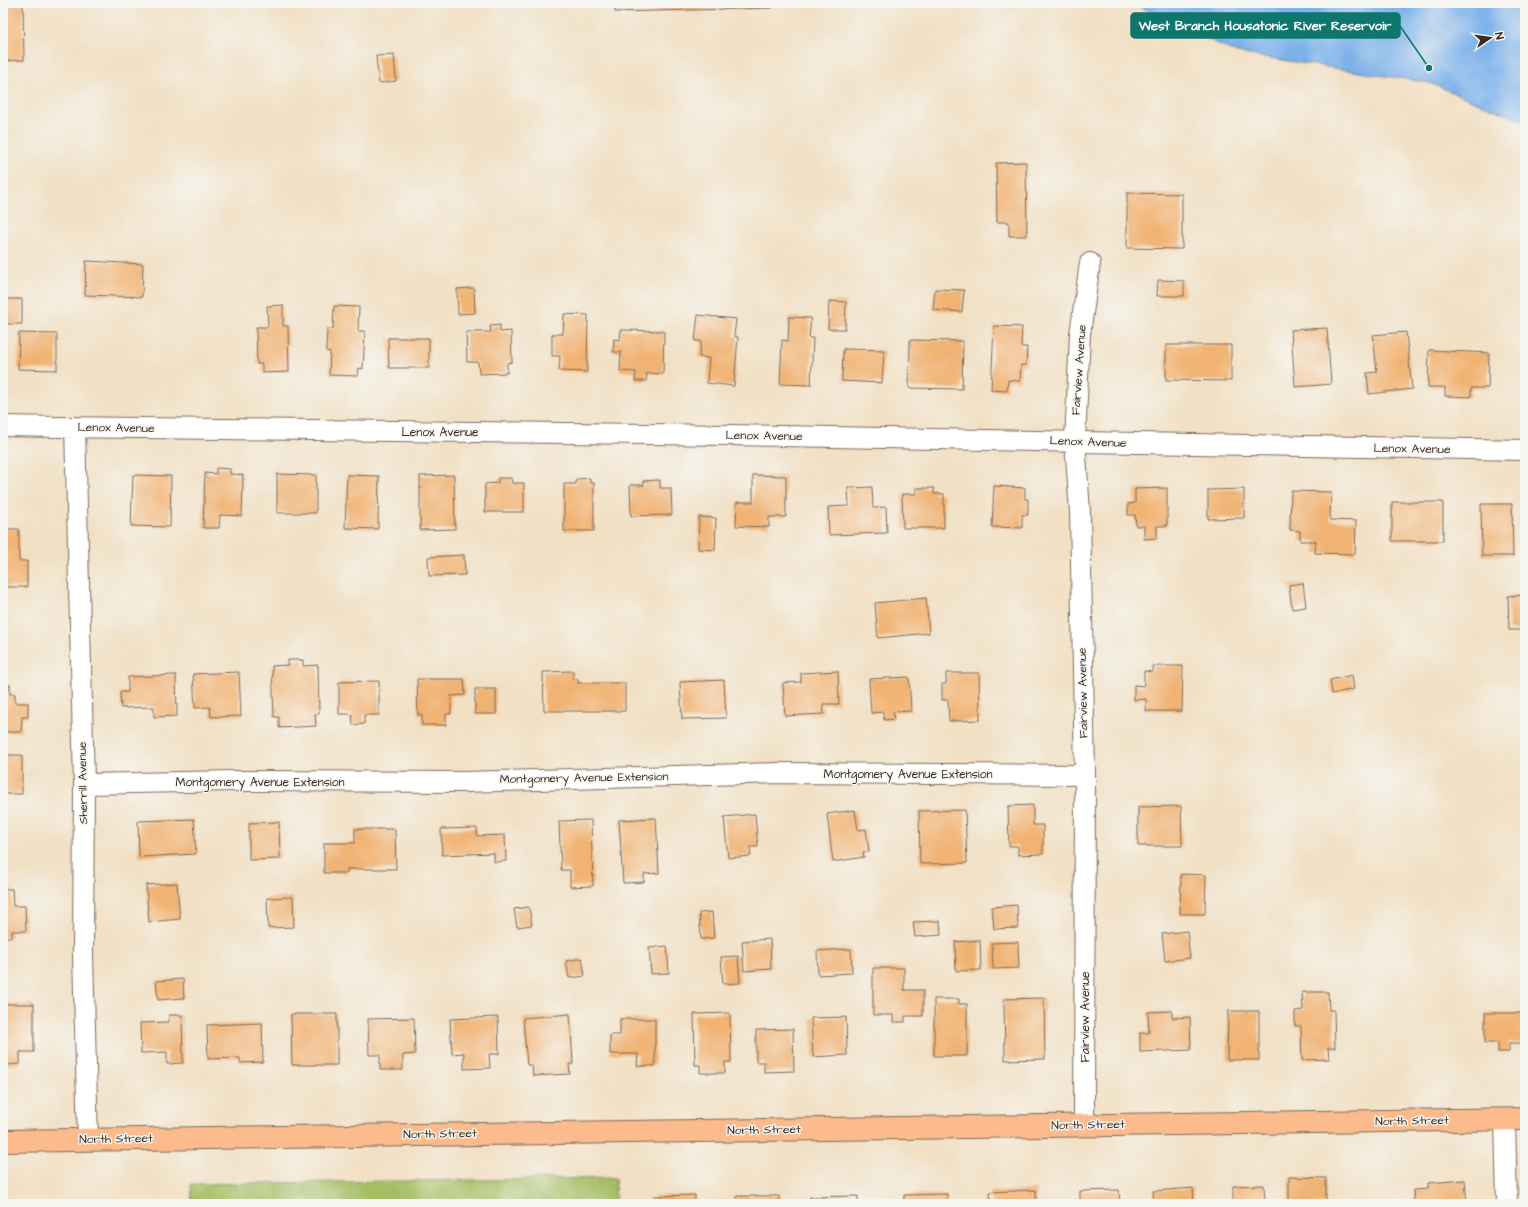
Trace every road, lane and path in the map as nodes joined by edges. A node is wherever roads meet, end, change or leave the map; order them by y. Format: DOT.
graph roads {
  1 [pos="1090,263"];
  2 [pos="3,426"];
  3 [pos="75,427"];
  4 [pos="1075,441"];
  5 [pos="1525,450"];
  6 [pos="1085,775"];
  7 [pos="84,784"];
  8 [pos="1515,1120"];
  9 [pos="1084,1125"];
  10 [pos="88,1140"];
  11 [pos="3,1141"];
  12 [pos="1507,1204"];
  1 -- 4 [label="street, Fairview Avenue"];
  2 -- 3 [label="street, Lenox Avenue"];
  3 -- 4 [label="street, Lenox Avenue"];
  3 -- 7 [label="street, Sherrill Avenue"];
  4 -- 5 [label="street, Lenox Avenue"];
  4 -- 6 [label="street, Fairview Avenue"];
  6 -- 7 [label="street, Montgomery Avenue Extension"];
  6 -- 9 [label="street, Fairview Avenue"];
  7 -- 10 [label="street, Sherrill Avenue"];
  8 -- 9 [label="main road, North Street"];
  8 -- 12 [label="street"];
  9 -- 10 [label="main road, North Street"];
  10 -- 11 [label="main road, North Street"];
}
